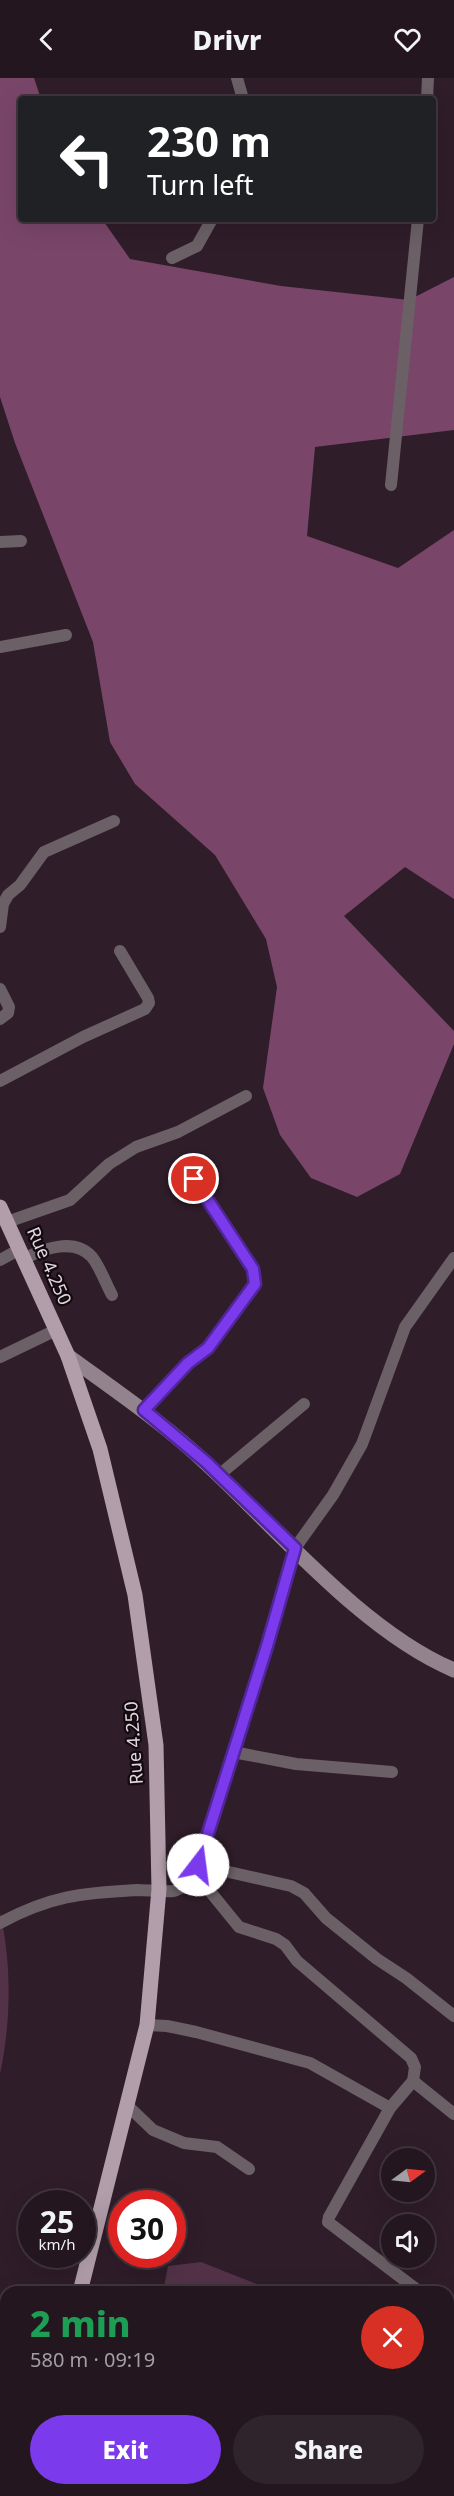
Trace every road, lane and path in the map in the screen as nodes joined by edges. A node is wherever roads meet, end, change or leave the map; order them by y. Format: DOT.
graph roads {
  1 [pos="237,78"];
  2 [pos="428,78"];
  3 [pos="242,96"];
  4 [pos="427,96"];
  5 [pos="210,222"];
  6 [pos="418,222"];
  7 [pos="172,258"];
  8 [pos="391,485"];
  9 [pos="21,541"];
  10 [pos="0,542"];
  11 [pos="66,635"];
  12 [pos="0,647"];
  13 [pos="114,821"];
  14 [pos="0,927"];
  15 [pos="120,951"];
  16 [pos="0,988"];
  17 [pos="0,1018"];
  18 [pos="0,1082"];
  19 [pos="246,1096"];
  20 [pos="194,1179"];
  21 [pos="0,1207"];
  22 [pos="7,1222"];
  23 [pos="22,1254"];
  24 [pos="454,1258"];
  25 [pos="0,1260"];
  26 [pos="112,1295"];
  27 [pos="56,1329"];
  28 [pos="68,1356"];
  29 [pos="0,1357"];
  30 [pos="304,1404"];
  31 [pos="144,1410"];
  32 [pos="219,1475"];
  33 [pos="295,1548"];
  34 [pos="454,1670"];
  35 [pos="232,1752"];
  36 [pos="392,1772"];
  37 [pos="198,1865"];
  38 [pos="189,1878"];
  39 [pos="159,1889"];
  40 [pos="0,1923"];
  41 [pos="454,2016"];
  42 [pos="147,2025"];
  43 [pos="413,2081"];
  44 [pos="128,2106"];
  45 [pos="390,2108"];
  46 [pos="454,2114"];
  47 [pos="249,2169"];
  48 [pos="82,2286"];
  49 [pos="412,2286"];
  1 -- 3 [label="street"];
  2 -- 4 [label="street"];
  5 -- 7 [label="street"];
  6 -- 8 [label="street"];
  9 -- 10 [label="street"];
  11 -- 12 [label="street"];
  13 -- 14 [label="street"];
  15 -- 18 [label="street"];
  16 -- 17 [label="street"];
  19 -- 22 [label="street"];
  20 -- 31 [label="street"];
  21 -- 22 [label="main road, Rue 4.250"];
  22 -- 23 [label="main road, Rue 4.250"];
  23 -- 25 [label="street"];
  23 -- 26 [label="street"];
  23 -- 27 [label="main road, Rue 4.250"];
  24 -- 33 [label="street"];
  27 -- 28 [label="main road, Rue 4.250"];
  27 -- 29 [label="street"];
  28 -- 31 [label="street"];
  28 -- 39 [label="main road, Rue 4.250"];
  30 -- 32 [label="street"];
  31 -- 32 [label="street"];
  32 -- 33 [label="street"];
  33 -- 34 [label="street"];
  33 -- 35 [label="street"];
  35 -- 36 [label="street"];
  35 -- 37 [label="street"];
  37 -- 38 [label="street"];
  37 -- 41 [label="street"];
  38 -- 39 [label="street"];
  38 -- 43 [label="street"];
  39 -- 40 [label="street"];
  39 -- 42 [label="main road, Rue 4.250"];
  42 -- 44 [label="main road, Rue 4.250"];
  42 -- 45 [label="street"];
  43 -- 45 [label="street"];
  43 -- 46 [label="street"];
  44 -- 47 [label="street"];
  44 -- 48 [label="main road, Rue 4.250"];
  45 -- 49 [label="street"];
}
